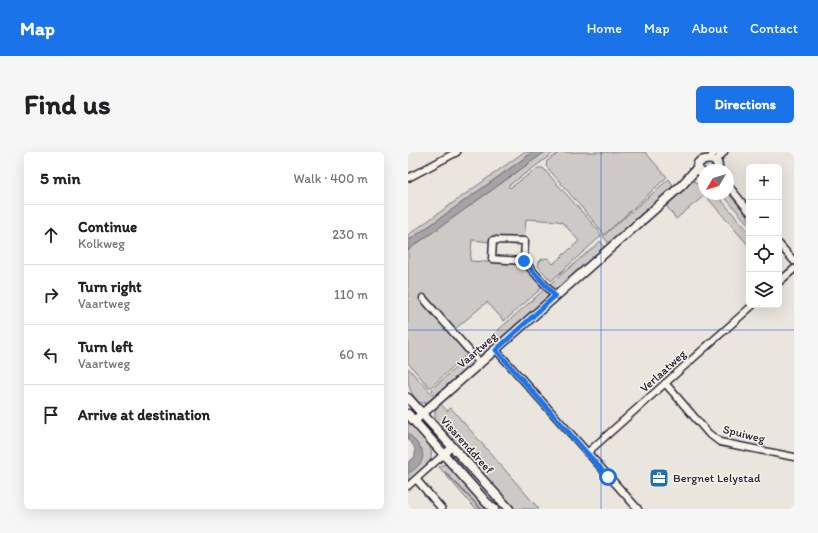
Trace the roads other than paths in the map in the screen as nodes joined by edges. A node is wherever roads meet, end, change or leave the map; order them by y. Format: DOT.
graph roads {
  1 [pos="457,152"];
  2 [pos="724,152"];
  3 [pos="705,161"];
  4 [pos="715,164"];
  5 [pos="408,178"];
  6 [pos="734,192"];
  7 [pos="734,195"];
  8 [pos="743,203"];
  9 [pos="746,207"];
  10 [pos="782,247"];
  11 [pos="524,261"];
  12 [pos="794,261"];
  13 [pos="794,269"];
  14 [pos="782,279"];
  15 [pos="555,296"];
  16 [pos="423,298"];
  17 [pos="750,308"];
  18 [pos="496,350"];
  19 [pos="480,363"];
  20 [pos="665,383"];
  21 [pos="408,398"];
  22 [pos="408,414"];
  23 [pos="422,414"];
  24 [pos="414,421"];
  25 [pos="452,447"];
  26 [pos="587,453"];
  27 [pos="444,455"];
  28 [pos="794,457"];
  29 [pos="416,480"];
  30 [pos="408,486"];
  31 [pos="442,509"];
  32 [pos="494,509"];
  33 [pos="509,509"];
  34 [pos="638,509"];
  1 -- 5 [label="street"];
  2 -- 3 [label="street, Vaartweg"];
  3 -- 4 [label="street"];
  3 -- 15 [label="street, Vaartweg"];
  6 -- 8 [label="street"];
  7 -- 8 [label="street"];
  8 -- 9 [label="street"];
  10 -- 12 [label="street"];
  11 -- 11 [label="street"];
  11 -- 15 [label="street"];
  13 -- 14 [label="street"];
  15 -- 18 [label="street, Vaartweg"];
  16 -- 19 [label="street"];
  17 -- 20 [label="street, Verlaatweg"];
  18 -- 19 [label="street, Vaartweg"];
  18 -- 26 [label="street"];
  19 -- 23 [label="street, Vaartweg"];
  20 -- 26 [label="street, Verlaatweg"];
  20 -- 28 [label="street, Spuiweg"];
  21 -- 23 [label="street, Visarenddreef"];
  22 -- 24 [label="street, Visarenddreef"];
  23 -- 24 [label="street, Vaartweg"];
  23 -- 25 [label="street, Visarenddreef"];
  24 -- 27 [label="street, Visarenddreef"];
  25 -- 27 [label="street"];
  25 -- 33 [label="street, Visarenddreef"];
  26 -- 34 [label="street"];
  27 -- 29 [label="street"];
  27 -- 32 [label="street, Visarenddreef"];
  29 -- 30 [label="street"];
  29 -- 31 [label="street"];
}
